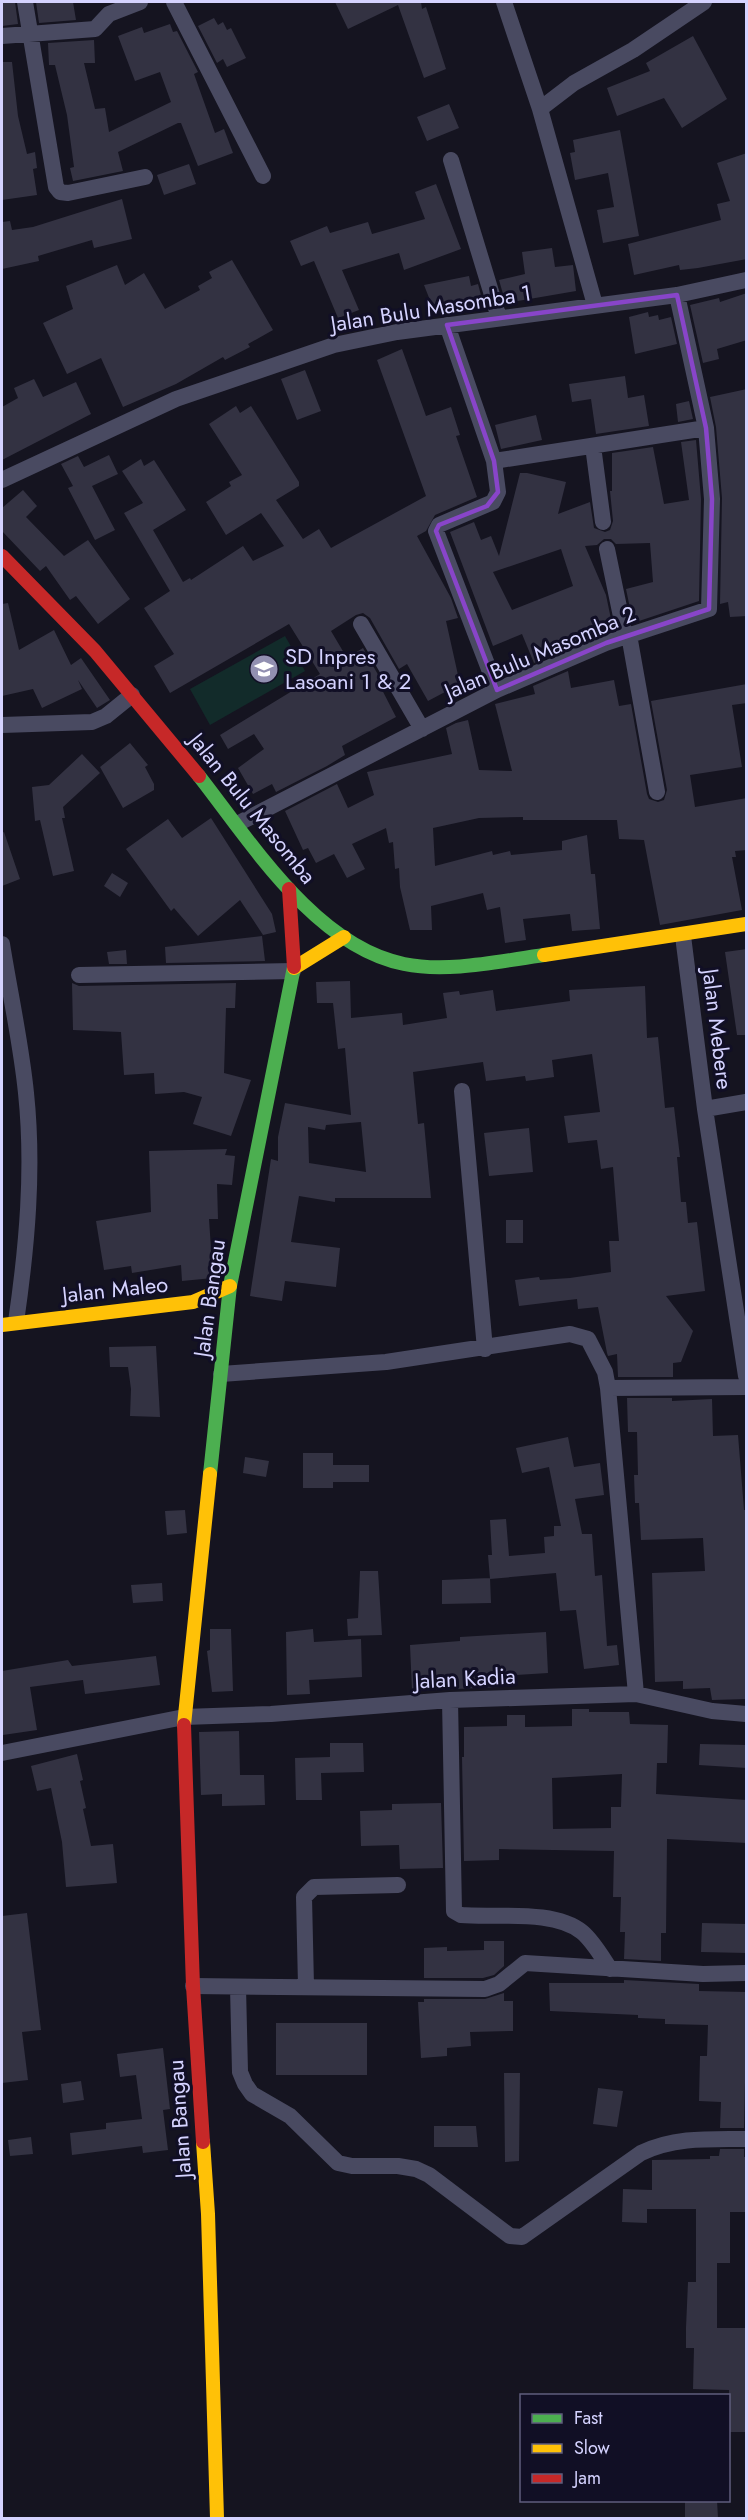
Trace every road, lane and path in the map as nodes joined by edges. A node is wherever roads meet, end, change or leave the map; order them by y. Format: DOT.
graph roads {
  1 [pos="26,2"];
  2 [pos="140,2"];
  3 [pos="174,2"];
  4 [pos="504,2"];
  5 [pos="704,2"];
  6 [pos="31,35"];
  7 [pos="2,36"];
  8 [pos="540,109"];
  9 [pos="451,160"];
  10 [pos="263,176"];
  11 [pos="145,177"];
  12 [pos="747,280"];
  13 [pos="677,295"];
  14 [pos="595,305"];
  15 [pos="499,318"];
  16 [pos="447,325"];
  17 [pos="706,428"];
  18 [pos="593,446"];
  19 [pos="494,461"];
  20 [pos="2,480"];
  21 [pos="603,522"];
  22 [pos="607,549"];
  23 [pos="2,556"];
  24 [pos="361,624"];
  25 [pos="627,636"];
  26 [pos="497,690"];
  27 [pos="132,695"];
  28 [pos="2,725"];
  29 [pos="422,729"];
  30 [pos="657,792"];
  31 [pos="237,824"];
  32 [pos="289,889"];
  33 [pos="747,924"];
  34 [pos="683,936"];
  35 [pos="344,937"];
  36 [pos="2,944"];
  37 [pos="293,970"];
  38 [pos="79,975"];
  39 [pos="462,1091"];
  40 [pos="747,1102"];
  41 [pos="705,1109"];
  42 [pos="230,1286"];
  43 [pos="9,1324"];
  44 [pos="485,1349"];
  45 [pos="746,1365"];
  46 [pos="221,1374"];
  47 [pos="747,1387"];
  48 [pos="608,1388"];
  49 [pos="636,1694"];
  50 [pos="450,1700"];
  51 [pos="747,1713"];
  52 [pos="184,1717"];
  53 [pos="2,1753"];
  54 [pos="398,1885"];
  55 [pos="610,1969"];
  56 [pos="747,1973"];
  57 [pos="193,1986"];
  58 [pos="306,1986"];
  59 [pos="238,1987"];
  60 [pos="747,2139"];
  61 [pos="217,2518"];
  1 -- 6 [label="street"];
  2 -- 6 [label="street"];
  3 -- 10 [label="street"];
  4 -- 8 [label="street"];
  5 -- 8 [label="street"];
  6 -- 7 [label="street"];
  6 -- 11 [label="street"];
  8 -- 14 [label="street"];
  9 -- 15 [label="street"];
  12 -- 13 [label="street, Jalan Bulu Masomba 1"];
  13 -- 14 [label="street, Jalan Bulu Masomba 1"];
  13 -- 17 [label="street, Jalan Bulu Masomba 2"];
  14 -- 15 [label="street, Jalan Bulu Masomba 1"];
  15 -- 16 [label="street, Jalan Bulu Masomba 1"];
  16 -- 19 [label="street"];
  16 -- 20 [label="street, Jalan Bulu Masomba 1"];
  17 -- 18 [label="street"];
  17 -- 25 [label="street, Jalan Bulu Masomba 2"];
  18 -- 19 [label="street"];
  18 -- 21 [label="street"];
  19 -- 26 [label="street"];
  22 -- 25 [label="street"];
  23 -- 27 [label="street, Jalan Bulu Masomba"];
  24 -- 29 [label="street"];
  25 -- 26 [label="street, Jalan Bulu Masomba 2"];
  25 -- 30 [label="street"];
  26 -- 29 [label="street, Jalan Bulu Masomba 2"];
  27 -- 28 [label="street"];
  27 -- 31 [label="street, Jalan Bulu Masomba"];
  29 -- 31 [label="street, Jalan Bulu Masomba 2"];
  31 -- 32 [label="street, Jalan Bulu Masomba"];
  32 -- 35 [label="street, Jalan Bulu Masomba"];
  32 -- 37 [label="street, Jalan Bangau"];
  33 -- 34 [label="street, Jalan Bulu Masomba"];
  34 -- 35 [label="street, Jalan Bulu Masomba"];
  34 -- 41 [label="street, Jalan Mebere"];
  35 -- 37 [label="street"];
  36 -- 43 [label="street"];
  37 -- 38 [label="street"];
  37 -- 42 [label="street, Jalan Bangau"];
  39 -- 44 [label="street"];
  40 -- 41 [label="street"];
  41 -- 45 [label="street, Jalan Mebere"];
  42 -- 43 [label="street, Jalan Maleo"];
  42 -- 46 [label="street, Jalan Bangau"];
  44 -- 46 [label="street"];
  44 -- 48 [label="street"];
  46 -- 52 [label="street, Jalan Bangau"];
  47 -- 48 [label="street"];
  48 -- 49 [label="street"];
  49 -- 50 [label="street, Jalan Kadia"];
  49 -- 51 [label="street, Jalan Kadia"];
  50 -- 52 [label="street, Jalan Kadia"];
  50 -- 55 [label="street"];
  52 -- 53 [label="street"];
  52 -- 57 [label="street, Jalan Bangau"];
  54 -- 58 [label="street"];
  55 -- 56 [label="street"];
  55 -- 58 [label="street"];
  57 -- 59 [label="street"];
  57 -- 61 [label="street, Jalan Bangau"];
  58 -- 59 [label="street"];
  59 -- 60 [label="street"];
}
